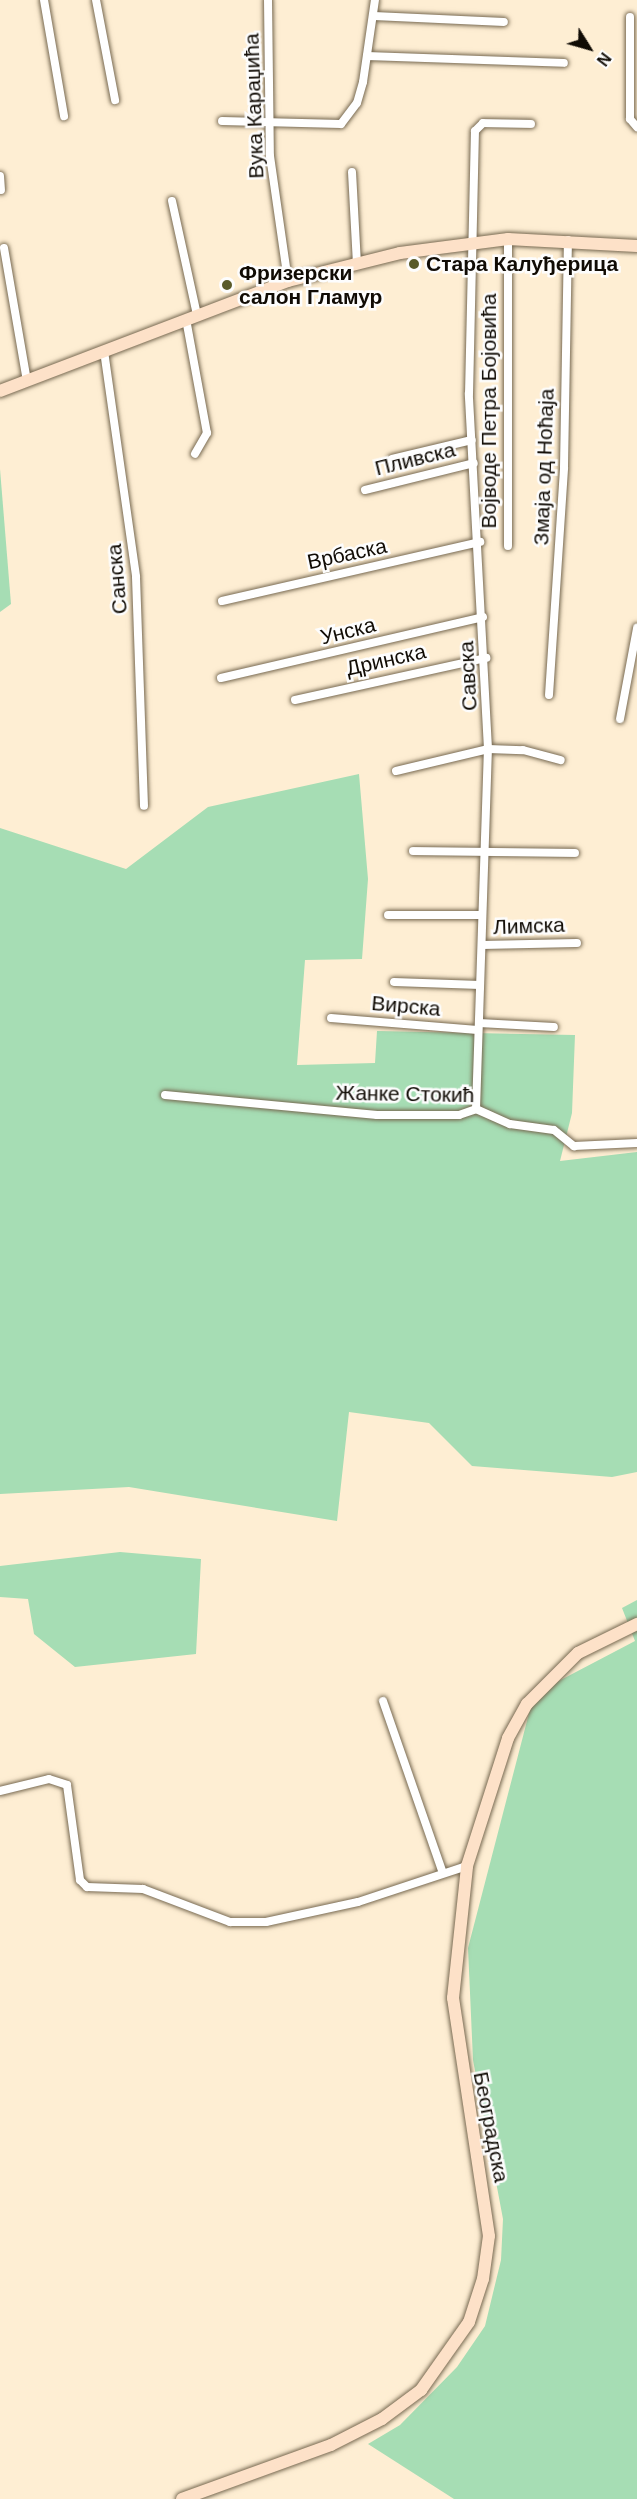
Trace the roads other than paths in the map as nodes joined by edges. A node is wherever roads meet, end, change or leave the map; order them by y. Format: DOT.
graph roads {
  1 [pos="44,0"];
  2 [pos="96,0"];
  3 [pos="268,0"];
  4 [pos="375,0"];
  5 [pos="374,16"];
  6 [pos="630,17"];
  7 [pos="504,22"];
  8 [pos="367,56"];
  9 [pos="564,63"];
  10 [pos="115,100"];
  11 [pos="64,116"];
  12 [pos="222,121"];
  13 [pos="272,124"];
  14 [pos="531,124"];
  15 [pos="637,127"];
  16 [pos="352,172"];
  17 [pos="0,176"];
  18 [pos="0,190"];
  19 [pos="172,201"];
  20 [pos="508,239"];
  21 [pos="568,240"];
  22 [pos="469,241"];
  23 [pos="637,246"];
  24 [pos="4,248"];
  25 [pos="357,263"];
  26 [pos="288,281"];
  27 [pos="192,317"];
  28 [pos="104,351"];
  29 [pos="27,381"];
  30 [pos="0,391"];
  31 [pos="472,440"];
  32 [pos="195,454"];
  33 [pos="392,459"];
  34 [pos="474,463"];
  35 [pos="365,490"];
  36 [pos="480,542"];
  37 [pos="508,546"];
  38 [pos="222,601"];
  39 [pos="483,617"];
  40 [pos="637,628"];
  41 [pos="486,658"];
  42 [pos="221,678"];
  43 [pos="549,694"];
  44 [pos="295,700"];
  45 [pos="620,719"];
  46 [pos="488,749"];
  47 [pos="561,760"];
  48 [pos="396,771"];
  49 [pos="144,806"];
  50 [pos="413,851"];
  51 [pos="484,853"];
  52 [pos="575,853"];
  53 [pos="388,915"];
  54 [pos="482,915"];
  55 [pos="577,943"];
  56 [pos="482,945"];
  57 [pos="394,982"];
  58 [pos="480,985"];
  59 [pos="331,1018"];
  60 [pos="478,1026"];
  61 [pos="554,1027"];
  62 [pos="165,1095"];
  63 [pos="476,1109"];
  64 [pos="637,1143"];
  65 [pos="637,1624"];
  66 [pos="383,1701"];
  67 [pos="0,1791"];
  68 [pos="467,1866"];
  69 [pos="442,1870"];
  70 [pos="182,2499"];
  1 -- 11 [label="street"];
  2 -- 10 [label="street"];
  3 -- 13 [label="street, Вука Караџића"];
  4 -- 5 [label="street"];
  5 -- 7 [label="street"];
  5 -- 8 [label="street"];
  6 -- 15 [label="street"];
  8 -- 9 [label="street"];
  8 -- 13 [label="street"];
  12 -- 13 [label="street"];
  13 -- 26 [label="street, Вука Караџића"];
  14 -- 22 [label="street, Савска"];
  16 -- 25 [label="street"];
  17 -- 18 [label="street"];
  19 -- 27 [label="street"];
  20 -- 21 [label="street"];
  20 -- 22 [label="street"];
  20 -- 37 [label="street, Војводе Петра Бојовића"];
  21 -- 23 [label="street"];
  21 -- 43 [label="street, Змаја од Ноћаја"];
  22 -- 25 [label="street"];
  22 -- 31 [label="street, Савска"];
  24 -- 29 [label="street"];
  25 -- 26 [label="street"];
  26 -- 27 [label="street"];
  27 -- 28 [label="street"];
  27 -- 32 [label="street"];
  28 -- 29 [label="street"];
  28 -- 49 [label="street, Санска"];
  29 -- 30 [label="street"];
  31 -- 33 [label="street"];
  31 -- 34 [label="street, Савска"];
  34 -- 35 [label="street, Пливска"];
  34 -- 36 [label="street, Савска"];
  36 -- 38 [label="street, Врбаска"];
  36 -- 39 [label="street, Савска"];
  39 -- 41 [label="street, Савска"];
  39 -- 42 [label="street, Унска"];
  40 -- 45 [label="street"];
  41 -- 44 [label="street, Дринска"];
  41 -- 46 [label="street, Савска"];
  46 -- 47 [label="street"];
  46 -- 48 [label="street"];
  46 -- 51 [label="street, Савска"];
  50 -- 51 [label="street"];
  51 -- 52 [label="street"];
  51 -- 54 [label="street, Савска"];
  53 -- 54 [label="street"];
  54 -- 56 [label="street, Савска"];
  55 -- 56 [label="street, Лимска"];
  56 -- 58 [label="street, Савска"];
  57 -- 58 [label="street"];
  58 -- 60 [label="street, Савска"];
  59 -- 60 [label="street, Вирска"];
  60 -- 61 [label="street, Вирска"];
  60 -- 63 [label="street, Савска"];
  62 -- 63 [label="street, Жанке Стокић"];
  63 -- 64 [label="street, Жанке Стокић"];
  65 -- 68 [label="street, Београдска"];
  66 -- 69 [label="street"];
  67 -- 69 [label="street"];
  68 -- 69 [label="street"];
  68 -- 70 [label="street, Београдска"];
}
